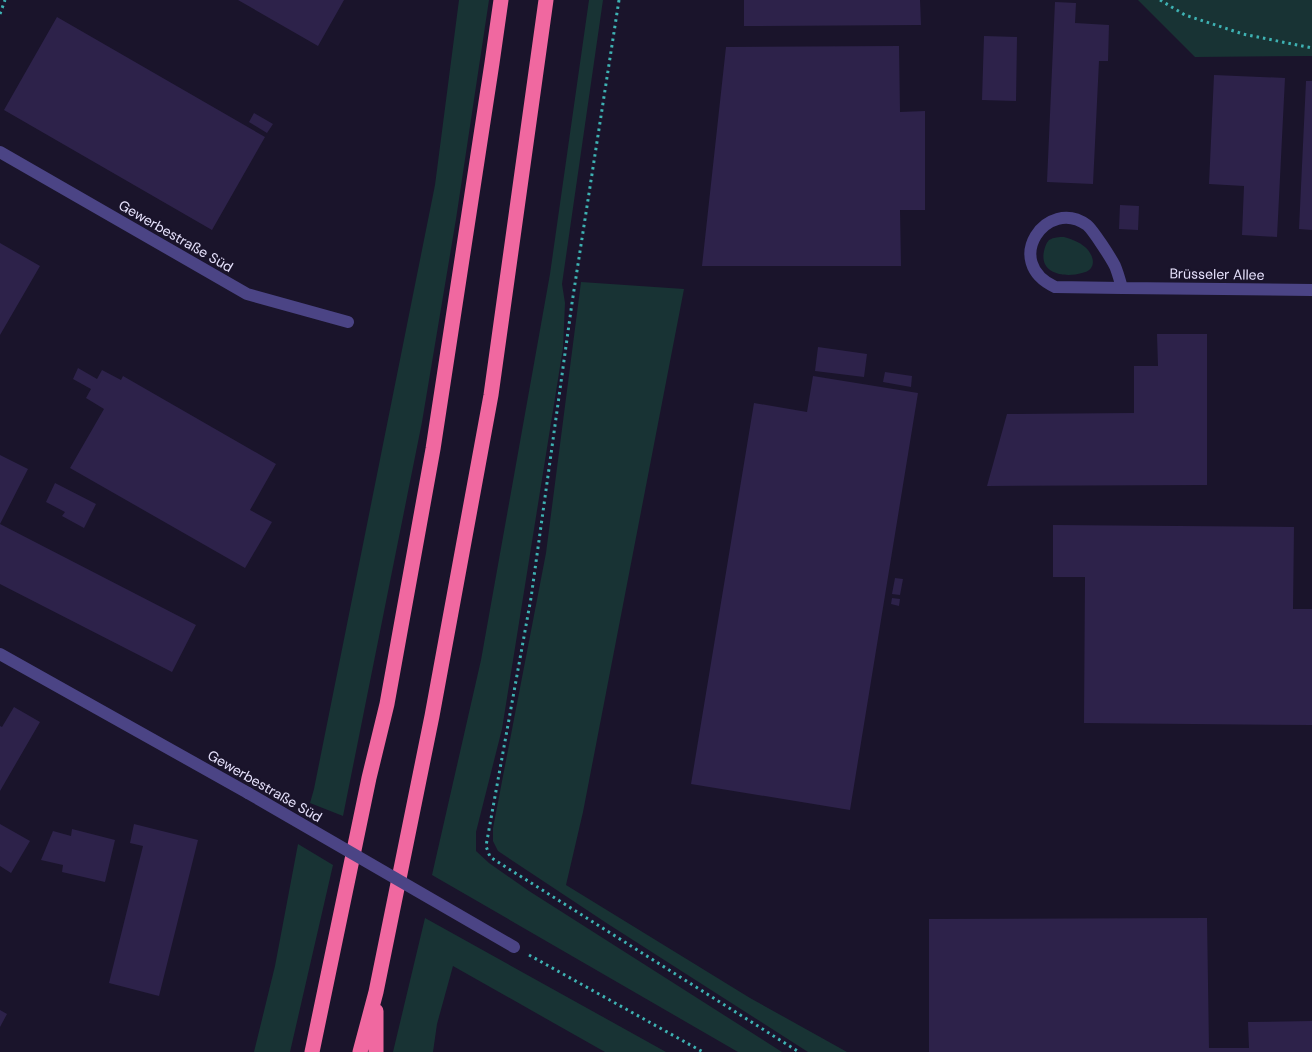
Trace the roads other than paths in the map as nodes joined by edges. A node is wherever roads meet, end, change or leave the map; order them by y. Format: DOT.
graph roads {
  1 [pos="501,0"];
  2 [pos="546,0"];
  3 [pos="0,152"];
  4 [pos="1122,288"];
  5 [pos="1312,290"];
  6 [pos="348,322"];
  7 [pos="0,654"];
  8 [pos="514,946"];
  9 [pos="376,992"];
  10 [pos="312,1052"];
  11 [pos="360,1052"];
  12 [pos="376,1052"];
  1 -- 10 [label="highway"];
  2 -- 9 [label="highway"];
  3 -- 6 [label="street, Gewerbestraße Süd"];
  4 -- 4 [label="street, Brüsseler Allee"];
  4 -- 5 [label="street, Brüsseler Allee"];
  7 -- 8 [label="street, Gewerbestraße Süd, bridge"];
  9 -- 11 [label="highway"];
  9 -- 12 [label="highway"];
}
